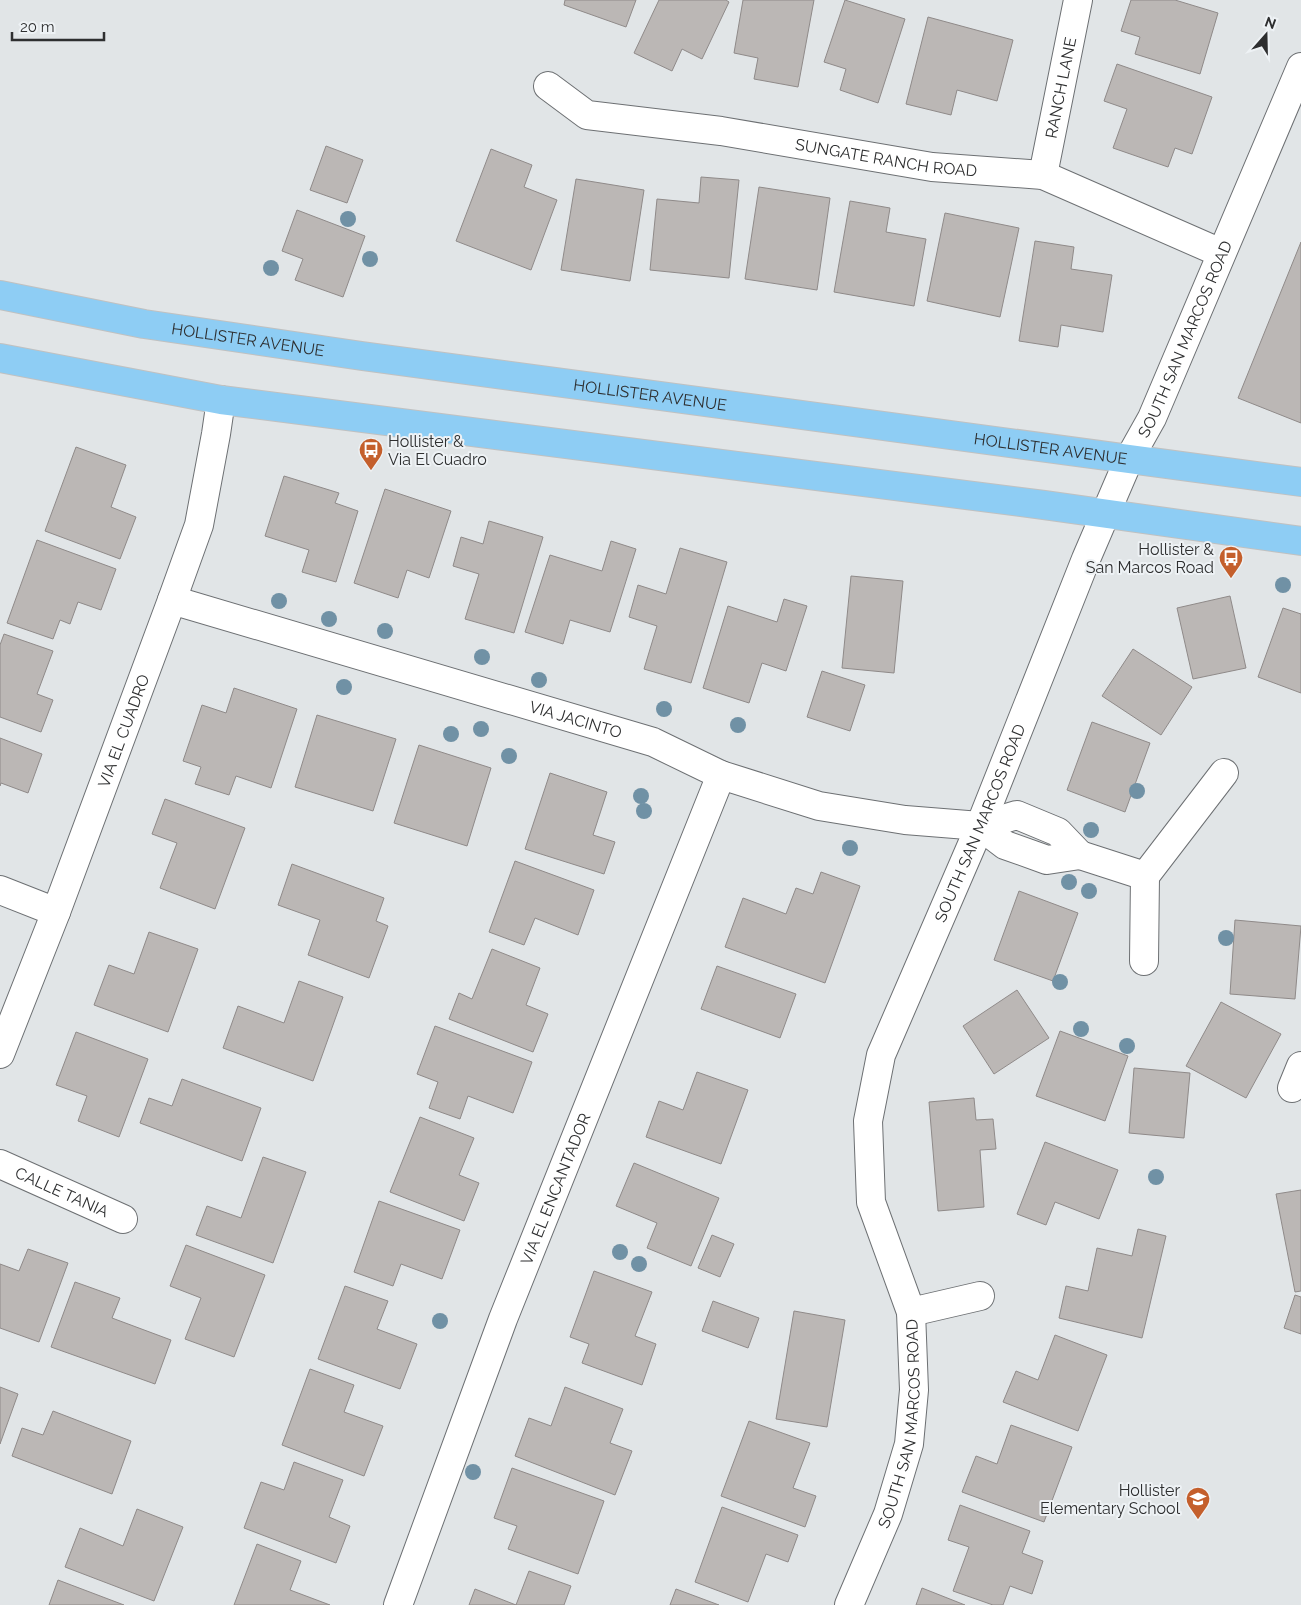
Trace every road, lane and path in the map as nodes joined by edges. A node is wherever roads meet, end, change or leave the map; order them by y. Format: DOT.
graph roads {
  1 [pos="1078,0"];
  2 [pos="1301,67"];
  3 [pos="548,86"];
  4 [pos="1044,175"];
  5 [pos="1221,253"];
  6 [pos="0,295"];
  7 [pos="0,358"];
  8 [pos="221,400"];
  9 [pos="1129,460"];
  10 [pos="1301,482"];
  11 [pos="1105,513"];
  12 [pos="1301,541"];
  13 [pos="172,600"];
  14 [pos="1224,773"];
  15 [pos="721,775"];
  16 [pos="980,826"];
  17 [pos="1145,876"];
  18 [pos="0,890"];
  19 [pos="56,912"];
  20 [pos="1144,961"];
  21 [pos="0,1054"];
  22 [pos="0,1164"];
  23 [pos="123,1218"];
  24 [pos="980,1296"];
  25 [pos="911,1312"];
  26 [pos="398,1605"];
  27 [pos="849,1605"];
  1 -- 4 [label="street, RANCH LANE"];
  2 -- 5 [label="street, SOUTH SAN MARCOS ROAD"];
  3 -- 4 [label="street, SUNGATE RANCH ROAD"];
  4 -- 5 [label="street, SUNGATE RANCH ROAD"];
  5 -- 9 [label="street, SOUTH SAN MARCOS ROAD"];
  6 -- 9 [label="main road, HOLLISTER AVENUE"];
  7 -- 8 [label="main road"];
  8 -- 11 [label="main road"];
  8 -- 13 [label="street, VIA EL CUADRO"];
  9 -- 10 [label="main road, HOLLISTER AVENUE"];
  9 -- 11 [label="street, SOUTH SAN MARCOS ROAD"];
  11 -- 12 [label="main road"];
  11 -- 16 [label="street, SOUTH SAN MARCOS ROAD"];
  13 -- 15 [label="street, VIA JACINTO"];
  13 -- 19 [label="street, VIA EL CUADRO"];
  14 -- 17 [label="street"];
  15 -- 16 [label="street, VIA JACINTO"];
  15 -- 26 [label="street, VIA EL ENCANTADOR"];
  16 -- 17 [label="street"];
  16 -- 25 [label="street, SOUTH SAN MARCOS ROAD"];
  17 -- 20 [label="street"];
  18 -- 19 [label="street"];
  19 -- 21 [label="street, VIA EL CUADRO"];
  22 -- 23 [label="street, CALLE TANIA"];
  24 -- 25 [label="street"];
  25 -- 27 [label="street, SOUTH SAN MARCOS ROAD"];
}
